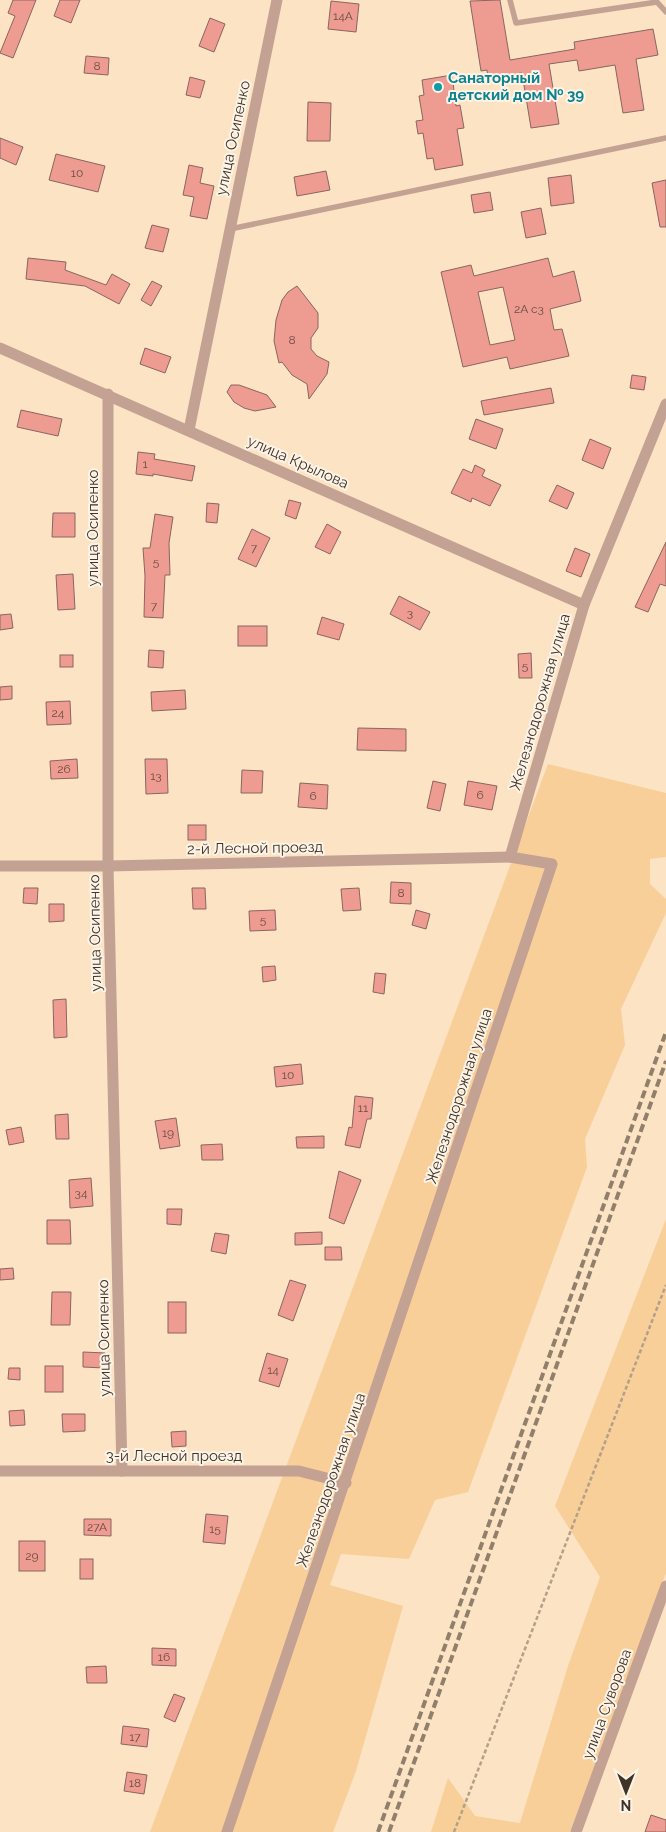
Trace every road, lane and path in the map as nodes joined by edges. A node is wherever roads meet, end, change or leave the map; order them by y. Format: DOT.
graph roads {
  1 [pos="277,0"];
  2 [pos="510,0"];
  3 [pos="666,12"];
  4 [pos="666,138"];
  5 [pos="230,229"];
  6 [pos="0,348"];
  7 [pos="108,394"];
  8 [pos="666,404"];
  9 [pos="189,430"];
  10 [pos="584,605"];
  11 [pos="510,857"];
  12 [pos="0,866"];
  13 [pos="108,866"];
  14 [pos="666,1285"];
  15 [pos="0,1472"];
  16 [pos="122,1472"];
  17 [pos="346,1483"];
  18 [pos="666,1586"];
  19 [pos="227,1832"];
  20 [pos="454,1832"];
  21 [pos="576,1832"];
  1 -- 5 [label="street, улица Осипенко"];
  2 -- 3 [label="lane"];
  4 -- 5 [label="lane"];
  5 -- 9 [label="street, улица Осипенко"];
  6 -- 7 [label="street, улица Крылова"];
  7 -- 9 [label="street, улица Крылова"];
  7 -- 13 [label="street, улица Осипенко"];
  8 -- 10 [label="street, Железнодорожная улица"];
  9 -- 10 [label="street, улица Крылова"];
  10 -- 11 [label="street, Железнодорожная улица"];
  11 -- 13 [label="street, 2-й Лесной проезд"];
  11 -- 17 [label="street, Железнодорожная улица"];
  12 -- 13 [label="street, 2-й Лесной проезд"];
  13 -- 16 [label="street, улица Осипенко"];
  14 -- 20 [label="path"];
  15 -- 16 [label="street, 3-й Лесной проезд"];
  16 -- 17 [label="street, 3-й Лесной проезд"];
  17 -- 19 [label="street, Железнодорожная улица"];
  18 -- 21 [label="street, улица Суворова"];
}
